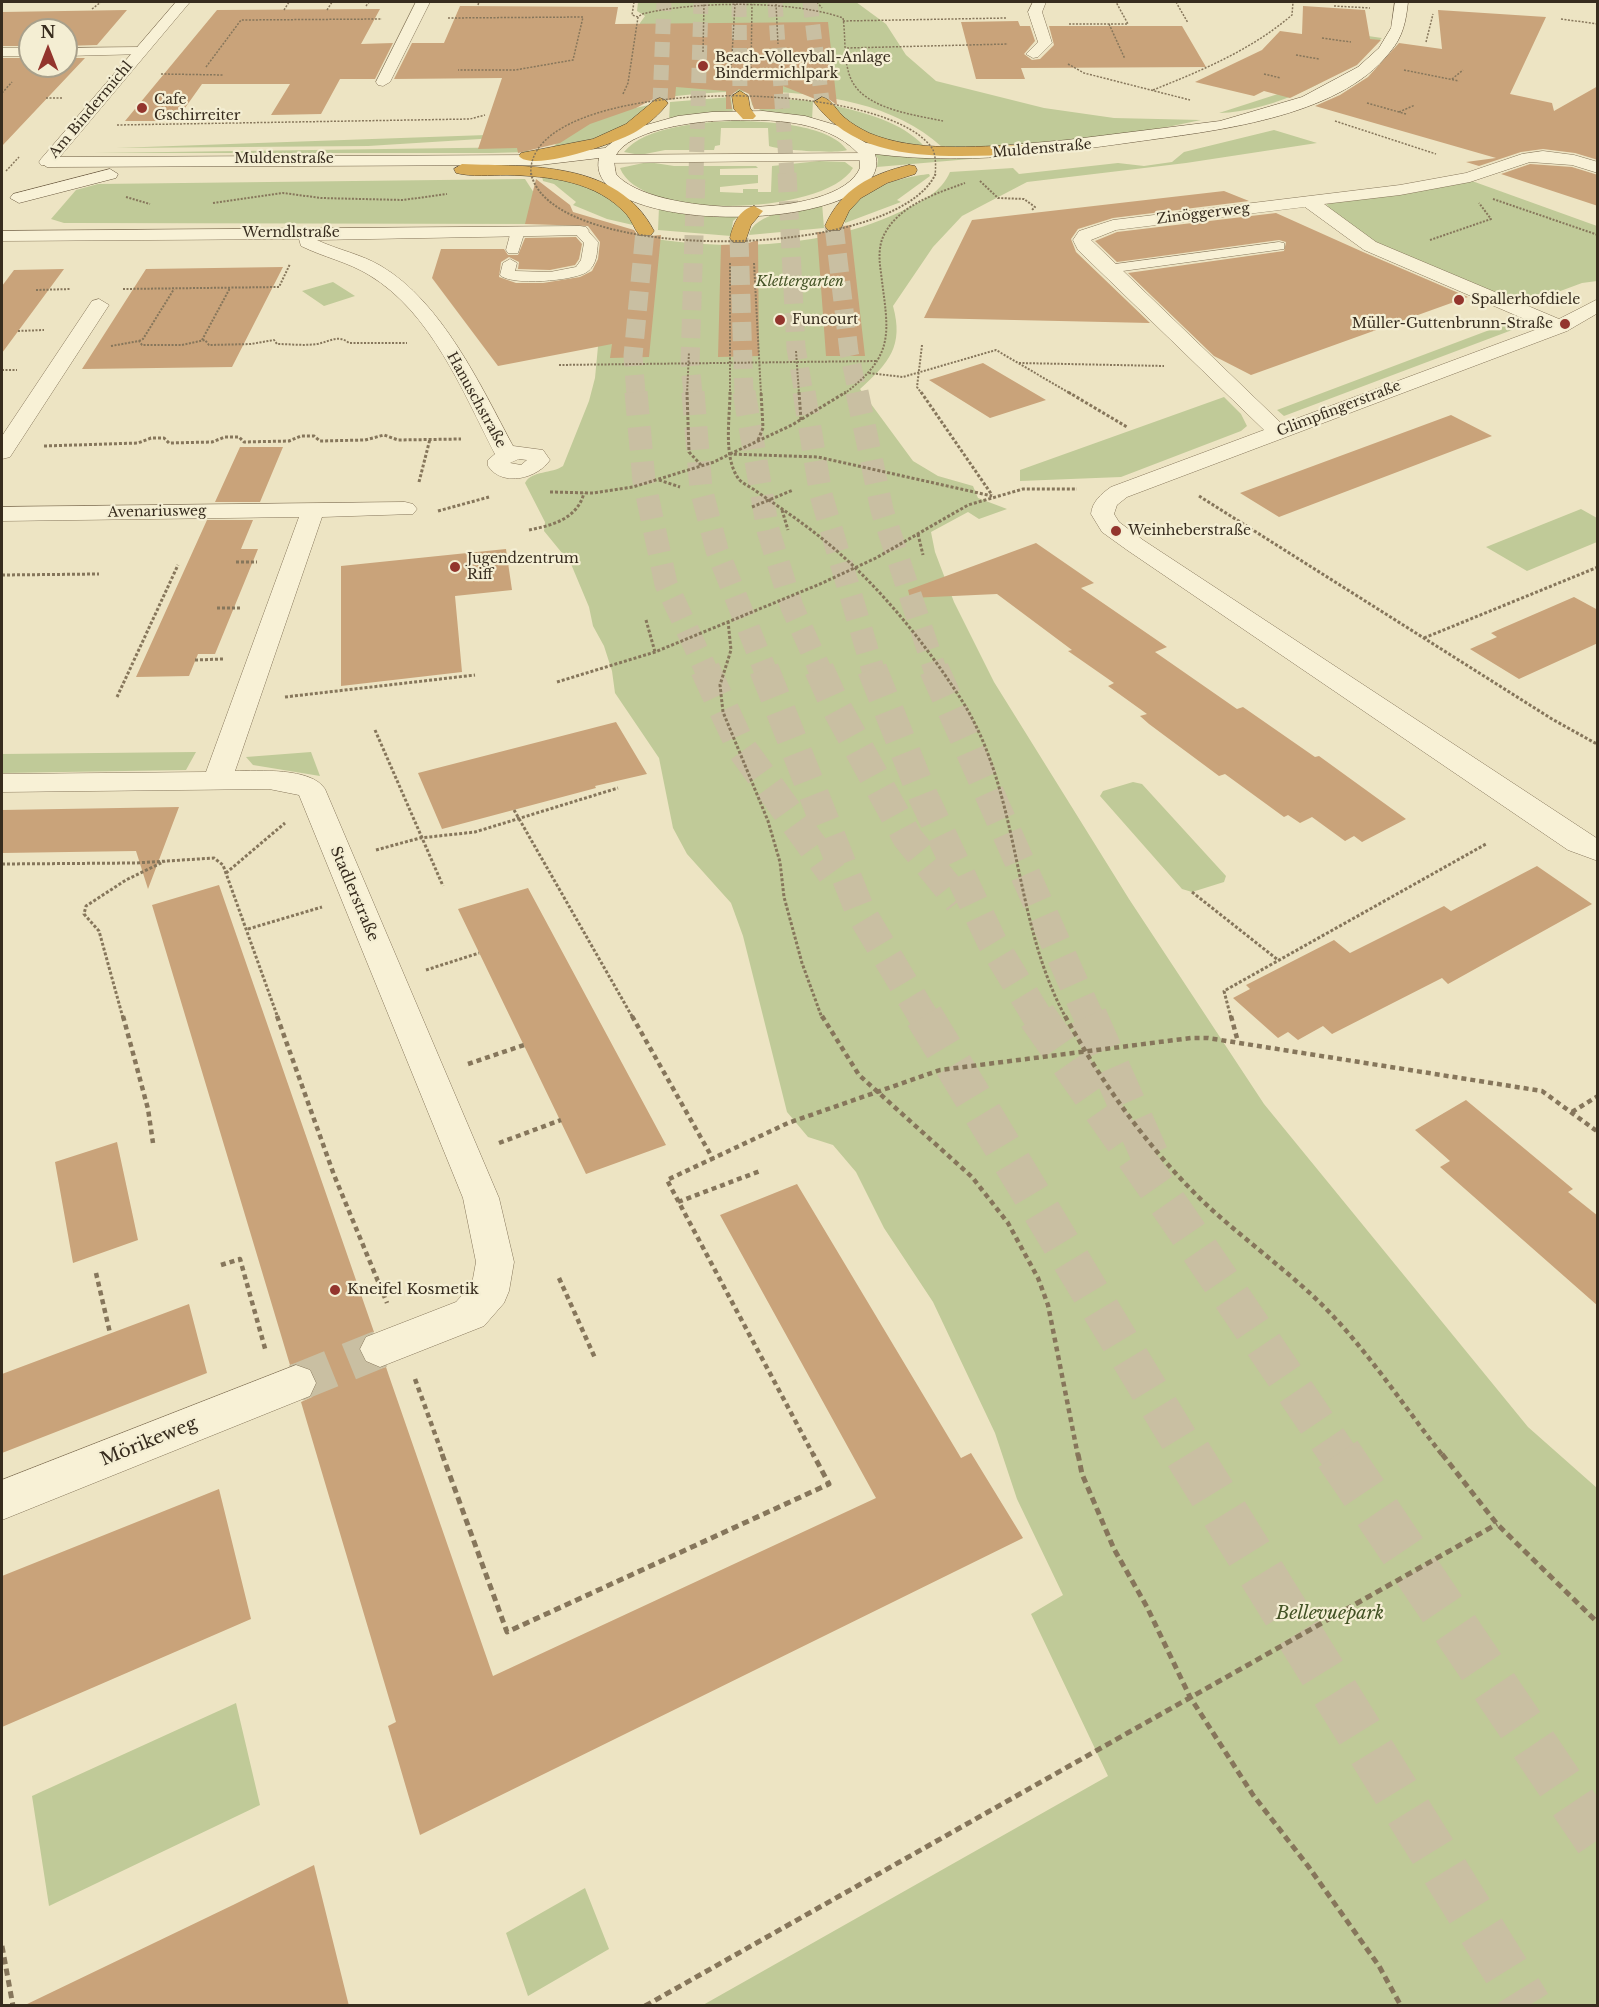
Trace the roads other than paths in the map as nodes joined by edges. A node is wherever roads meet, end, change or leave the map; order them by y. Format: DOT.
graph roads {
  1 [pos="183,2"];
  2 [pos="423,2"];
  3 [pos="1040,2"];
  4 [pos="1401,2"];
  5 [pos="140,51"];
  6 [pos="2,52"];
  7 [pos="18,52"];
  8 [pos="78,52"];
  9 [pos="1033,54"];
  10 [pos="383,82"];
  11 [pos="740,96"];
  12 [pos="748,116"];
  13 [pos="662,125"];
  14 [pos="1221,126"];
  15 [pos="833,130"];
  16 [pos="1024,150"];
  17 [pos="504,158"];
  18 [pos="866,159"];
  19 [pos="47,162"];
  20 [pos="608,162"];
  21 [pos="1598,168"];
  22 [pos="462,169"];
  23 [pos="135,170"];
  24 [pos="909,170"];
  25 [pos="826,198"];
  26 [pos="651,201"];
  27 [pos="1308,201"];
  28 [pos="13,205"];
  29 [pos="754,211"];
  30 [pos="518,231"];
  31 [pos="580,231"];
  32 [pos="236,233"];
  33 [pos="310,233"];
  34 [pos="2,236"];
  35 [pos="733,244"];
  36 [pos="1279,246"];
  37 [pos="338,255"];
  38 [pos="1108,269"];
  39 [pos="99,305"];
  40 [pos="1598,305"];
  41 [pos="1560,327"];
  42 [pos="1278,432"];
  43 [pos="2,450"];
  44 [pos="506,454"];
  45 [pos="405,509"];
  46 [pos="313,510"];
  47 [pos="2,514"];
  48 [pos="218,781"];
  49 [pos="2,783"];
  50 [pos="1598,851"];
  51 [pos="395,1358"];
  52 [pos="296,1383"];
  53 [pos="2,1500"];
  1 -- 5 [label="street, Am Bindermichl"];
  2 -- 10 [label="street"];
  3 -- 9 [label="street"];
  4 -- 14 [label="street, Muldenstraße"];
  5 -- 8 [label="street"];
  5 -- 19 [label="street, Am Bindermichl"];
  6 -- 7 [label="street"];
  11 -- 12 [label="highway"];
  12 -- 13 [label="street, Muldenstraße"];
  12 -- 15 [label="street, Muldenstraße"];
  13 -- 17 [label="highway"];
  13 -- 20 [label="street, Muldenstraße"];
  14 -- 16 [label="street, Muldenstraße"];
  14 -- 24 [label="street, Muldenstraße"];
  15 -- 16 [label="highway"];
  15 -- 18 [label="street, Muldenstraße"];
  16 -- 18 [label="street, Muldenstraße"];
  17 -- 19 [label="street, Muldenstraße"];
  17 -- 20 [label="street, Muldenstraße"];
  18 -- 20 [label="lane"];
  18 -- 24 [label="street, Muldenstraße"];
  18 -- 25 [label="street, Muldenstraße"];
  19 -- 23 [label="street, Muldenstraße"];
  19 -- 28 [label="street, Am Bindermichl"];
  20 -- 22 [label="street, Muldenstraße"];
  20 -- 26 [label="street, Muldenstraße"];
  21 -- 27 [label="street, Zinöggerweg"];
  22 -- 23 [label="street, Muldenstraße"];
  22 -- 26 [label="highway"];
  23 -- 28 [label="street, Muldenstraße"];
  24 -- 25 [label="highway"];
  25 -- 29 [label="street, Muldenstraße"];
  26 -- 29 [label="street, Muldenstraße"];
  27 -- 38 [label="street, Zinöggerweg"];
  27 -- 41 [label="street"];
  29 -- 35 [label="highway"];
  30 -- 31 [label="street, Werndlstraße"];
  30 -- 31 [label="lane"];
  30 -- 33 [label="street, Werndlstraße"];
  32 -- 33 [label="street, Werndlstraße"];
  32 -- 34 [label="street, Werndlstraße"];
  32 -- 37 [label="street, Hanuschstraße"];
  33 -- 37 [label="street, Hanuschstraße"];
  36 -- 38 [label="lane"];
  37 -- 44 [label="street, Hanuschstraße"];
  38 -- 42 [label="street, Zinöggerweg"];
  39 -- 43 [label="street"];
  40 -- 41 [label="street, Glimpfingerstraße"];
  41 -- 42 [label="street, Glimpfingerstraße"];
  42 -- 50 [label="street, Glimpfingerstraße"];
  45 -- 46 [label="street, Avenariusweg"];
  46 -- 47 [label="street, Avenariusweg"];
  46 -- 48 [label="street"];
  48 -- 49 [label="street, Stadlerstraße"];
  48 -- 51 [label="street, Stadlerstraße"];
  52 -- 53 [label="street, Mörikeweg"];
}
